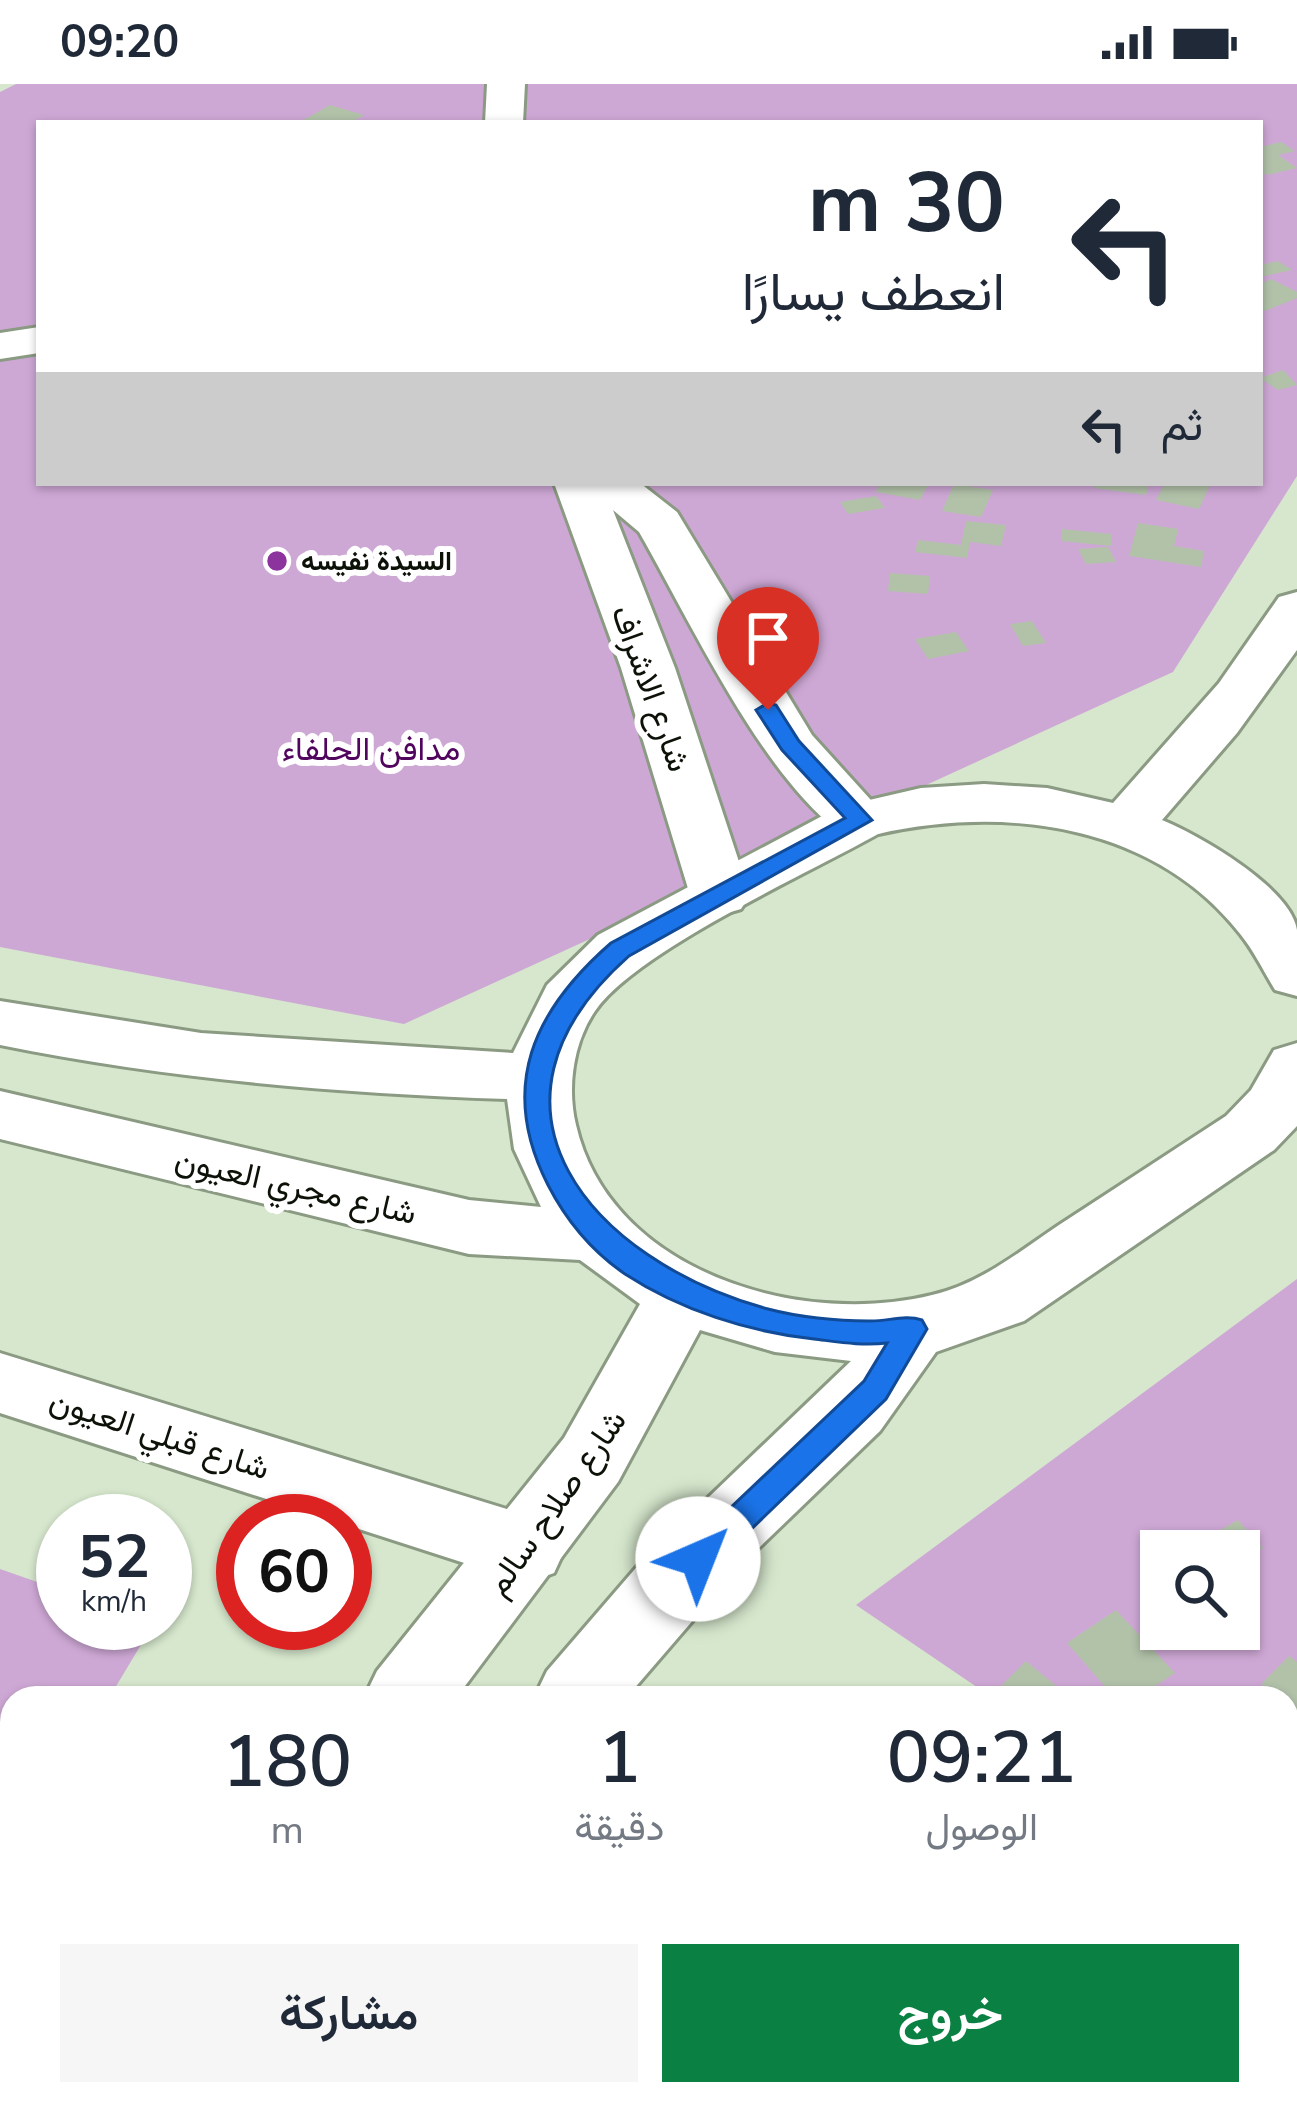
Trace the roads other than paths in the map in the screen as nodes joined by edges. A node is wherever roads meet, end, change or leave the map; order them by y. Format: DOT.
graph roads {
  1 [pos="506,84"];
  2 [pos="504,120"];
  3 [pos="36,340"];
  4 [pos="0,346"];
  5 [pos="579,486"];
  6 [pos="614,486"];
  7 [pos="1297,608"];
  8 [pos="860,820"];
  9 [pos="1125,825"];
  10 [pos="720,896"];
  11 [pos="1297,975"];
  12 [pos="0,1023"];
  13 [pos="1297,1066"];
  14 [pos="539,1077"];
  15 [pos="0,1115"];
  16 [pos="596,1232"];
  17 [pos="682,1292"];
  18 [pos="912,1329"];
  19 [pos="0,1383"];
  20 [pos="526,1549"];
  21 [pos="416,1686"];
  22 [pos="587,1686"];
  1 -- 2 [label="main road"];
  3 -- 4 [label="main road"];
  5 -- 10 [label="main road, شارع الاشراف"];
  6 -- 8 [label="main road"];
  7 -- 9 [label="main road"];
  8 -- 9 [label="main road"];
  8 -- 10 [label="main road"];
  9 -- 11 [label="main road"];
  10 -- 14 [label="main road"];
  12 -- 14 [label="main road"];
  13 -- 18 [label="main road"];
  14 -- 16 [label="main road"];
  15 -- 16 [label="main road, شارع مجري العيون"];
  16 -- 17 [label="main road"];
  17 -- 18 [label="main road"];
  17 -- 20 [label="main road, شارع صلاح سالم"];
  18 -- 22 [label="main road"];
  19 -- 20 [label="main road, شارع قبلي العيون"];
  20 -- 21 [label="main road, شارع صلاح سالم"];
}
